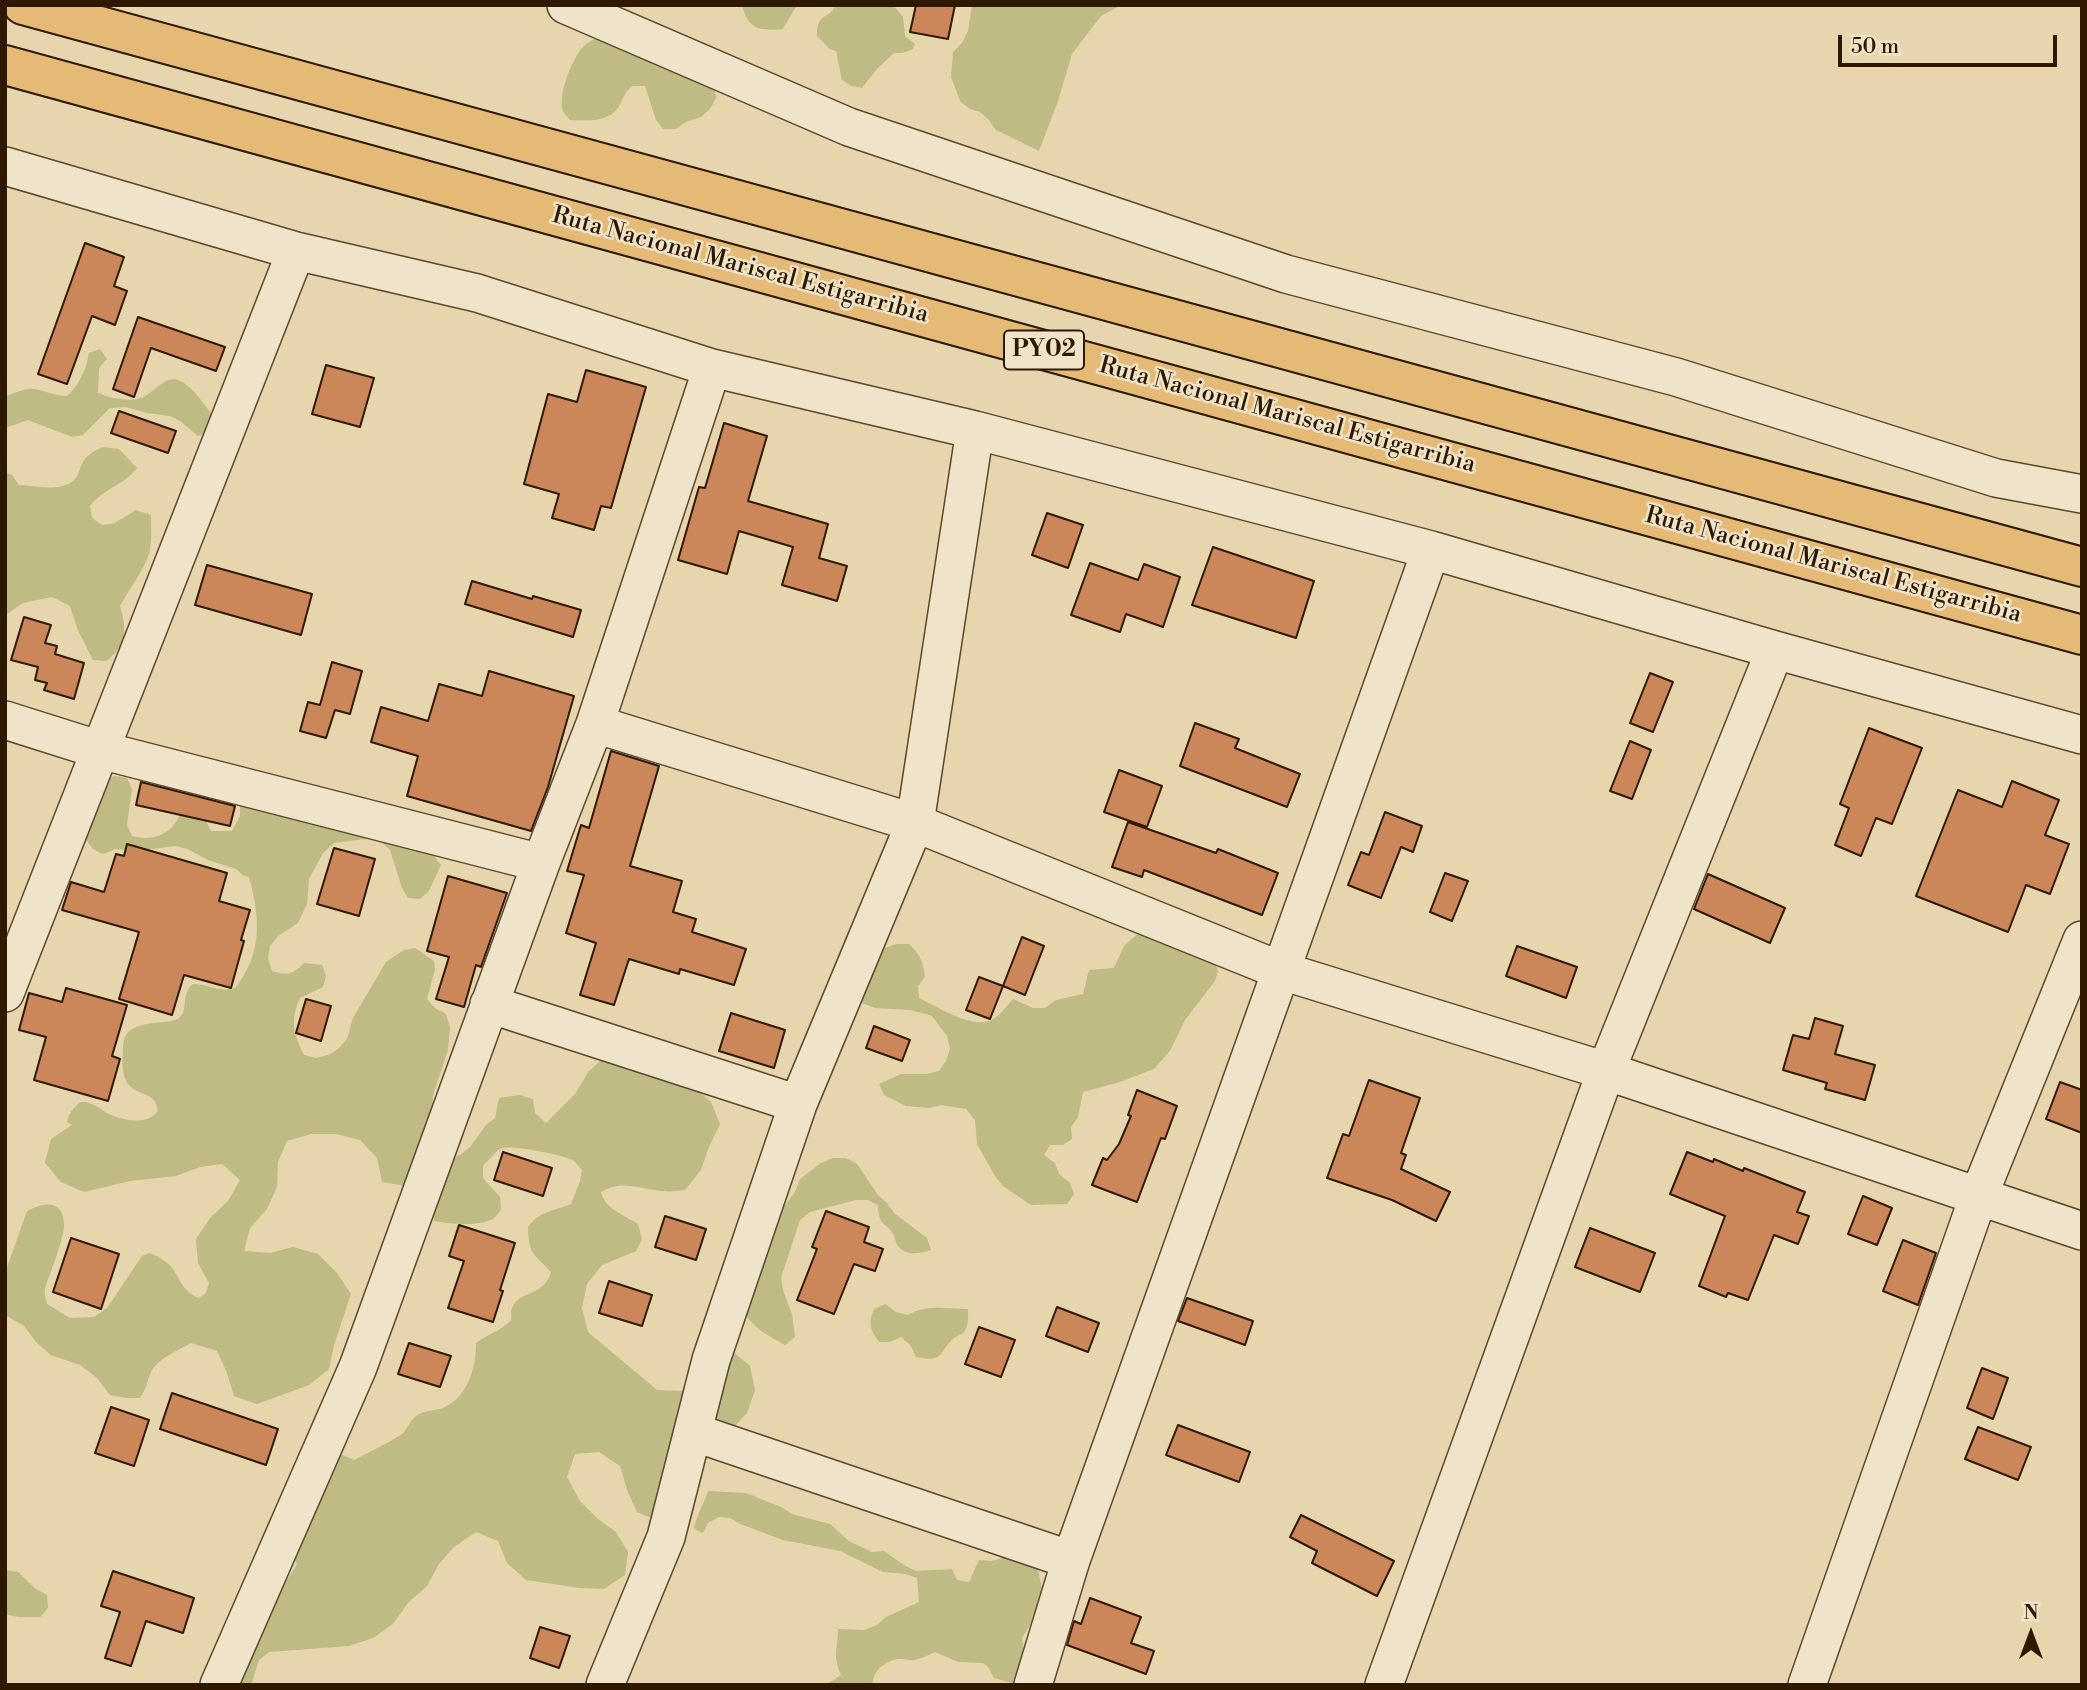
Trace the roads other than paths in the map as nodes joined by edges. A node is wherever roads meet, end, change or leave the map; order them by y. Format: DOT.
graph roads {
  1 [pos="23,5"];
  2 [pos="566,5"];
  3 [pos="5,65"];
  4 [pos="5,166"];
  5 [pos="296,251"];
  6 [pos="712,368"];
  7 [pos="975,430"];
  8 [pos="2082,494"];
  9 [pos="1431,550"];
  10 [pos="2082,567"];
  11 [pos="2082,635"];
  12 [pos="1775,650"];
  13 [pos="5,720"];
  14 [pos="595,724"];
  15 [pos="2082,735"];
  16 [pos="100,750"];
  17 [pos="915,823"];
  18 [pos="541,863"];
  19 [pos="2082,940"];
  20 [pos="1282,971"];
  21 [pos="5,993"];
  22 [pos="489,1004"];
  23 [pos="1606,1071"];
  24 [pos="798,1104"];
  25 [pos="1979,1195"];
  26 [pos="2082,1231"];
  27 [pos="693,1432"];
  28 [pos="1071,1560"];
  29 [pos="1039,1683"];
  30 [pos="219,1685"];
  31 [pos="605,1685"];
  32 [pos="1384,1685"];
  33 [pos="1807,1685"];
  1 -- 10 [label="highway, PY02"];
  2 -- 8 [label="street"];
  3 -- 11 [label="highway, Ruta Nacional Mariscal Estigarribia / PY02"];
  4 -- 5 [label="street"];
  5 -- 6 [label="street"];
  5 -- 16 [label="street"];
  6 -- 7 [label="street"];
  6 -- 14 [label="street"];
  7 -- 9 [label="street"];
  7 -- 17 [label="street"];
  9 -- 12 [label="street"];
  9 -- 20 [label="street"];
  12 -- 15 [label="street"];
  12 -- 23 [label="street"];
  13 -- 16 [label="street"];
  14 -- 17 [label="street"];
  14 -- 18 [label="street"];
  16 -- 18 [label="street"];
  16 -- 21 [label="street"];
  17 -- 20 [label="street"];
  17 -- 24 [label="street"];
  18 -- 22 [label="street"];
  19 -- 25 [label="street"];
  20 -- 23 [label="street"];
  20 -- 28 [label="street"];
  22 -- 24 [label="street"];
  22 -- 30 [label="street"];
  23 -- 25 [label="street"];
  23 -- 32 [label="street"];
  24 -- 27 [label="street"];
  25 -- 26 [label="street"];
  25 -- 33 [label="street"];
  27 -- 28 [label="street"];
  27 -- 31 [label="street"];
  28 -- 29 [label="street"];
}
